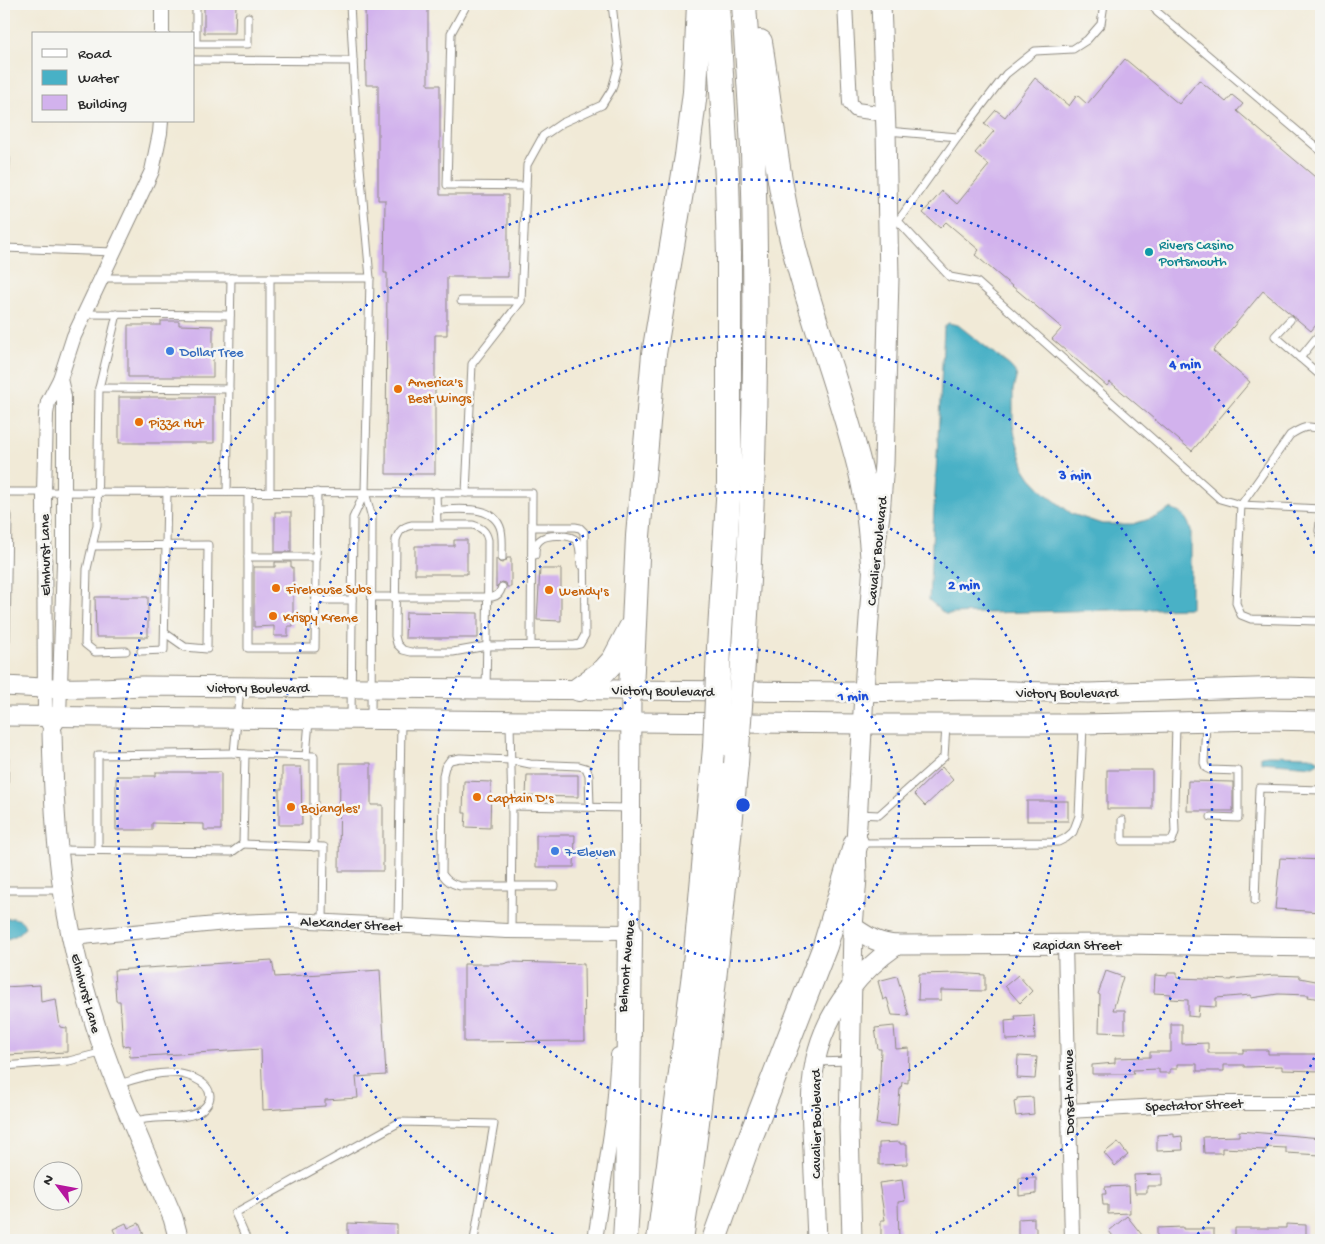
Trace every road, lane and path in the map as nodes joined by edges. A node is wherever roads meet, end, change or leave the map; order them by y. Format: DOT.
graph roads {
  1 [pos="162,4"];
  2 [pos="196,4"];
  3 [pos="350,4"];
  4 [pos="467,4"];
  5 [pos="612,4"];
  6 [pos="699,4"];
  7 [pos="717,4"];
  8 [pos="744,4"];
  9 [pos="755,4"];
  10 [pos="845,4"];
  11 [pos="881,4"];
  12 [pos="1104,4"];
  13 [pos="1152,4"];
  14 [pos="248,18"];
  15 [pos="162,32"];
  16 [pos="195,60"];
  17 [pos="353,61"];
  18 [pos="161,122"];
  19 [pos="886,123"];
  20 [pos="958,136"];
  21 [pos="4,150"];
  22 [pos="1321,152"];
  23 [pos="526,186"];
  24 [pos="4,210"];
  25 [pos="893,222"];
  26 [pos="4,248"];
  27 [pos="114,252"];
  28 [pos="102,278"];
  29 [pos="231,278"];
  30 [pos="270,278"];
  31 [pos="370,278"];
  32 [pos="460,301"];
  33 [pos="521,301"];
  34 [pos="85,314"];
  35 [pos="117,314"];
  36 [pos="230,315"];
  37 [pos="1290,320"];
  38 [pos="1321,332"];
  39 [pos="1300,358"];
  40 [pos="1321,376"];
  41 [pos="60,379"];
  42 [pos="99,388"];
  43 [pos="229,388"];
  44 [pos="1321,430"];
  45 [pos="98,491"];
  46 [pos="4,492"];
  47 [pos="167,492"];
  48 [pos="227,492"];
  49 [pos="248,492"];
  50 [pos="270,492"];
  51 [pos="317,492"];
  52 [pos="365,492"];
  53 [pos="436,492"];
  54 [pos="44,493"];
  55 [pos="63,493"];
  56 [pos="466,493"];
  57 [pos="1241,505"];
  58 [pos="1321,509"];
  59 [pos="436,510"];
  60 [pos="1321,513"];
  61 [pos="4,516"];
  62 [pos="437,525"];
  63 [pos="532,528"];
  64 [pos="1321,535"];
  65 [pos="166,544"];
  66 [pos="92,546"];
  67 [pos="317,557"];
  68 [pos="248,558"];
  69 [pos="502,558"];
  70 [pos="873,564"];
  71 [pos="502,587"];
  72 [pos="585,590"];
  73 [pos="372,597"];
  74 [pos="396,597"];
  75 [pos="488,597"];
  76 [pos="316,600"];
  77 [pos="352,600"];
  78 [pos="531,616"];
  79 [pos="1321,620"];
  80 [pos="634,622"];
  81 [pos="165,633"];
  82 [pos="4,639"];
  83 [pos="531,645"];
  84 [pos="487,646"];
  85 [pos="141,650"];
  86 [pos="126,651"];
  87 [pos="4,686"];
  88 [pos="240,687"];
  89 [pos="52,688"];
  90 [pos="351,688"];
  91 [pos="372,688"];
  92 [pos="1321,688"];
  93 [pos="486,689"];
  94 [pos="579,689"];
  95 [pos="631,690"];
  96 [pos="864,691"];
  97 [pos="4,716"];
  98 [pos="237,718"];
  99 [pos="309,719"];
  100 [pos="350,719"];
  101 [pos="371,719"];
  102 [pos="401,719"];
  103 [pos="510,720"];
  104 [pos="630,720"];
  105 [pos="1321,721"];
  106 [pos="52,722"];
  107 [pos="1206,722"];
  108 [pos="946,723"];
  109 [pos="1176,723"];
  110 [pos="862,724"];
  111 [pos="1083,724"];
  112 [pos="4,749"];
  113 [pos="234,754"];
  114 [pos="245,754"];
  115 [pos="306,756"];
  116 [pos="511,760"];
  117 [pos="1321,790"];
  118 [pos="4,792"];
  119 [pos="512,806"];
  120 [pos="590,807"];
  121 [pos="630,808"];
  122 [pos="858,814"];
  123 [pos="1211,817"];
  124 [pos="1122,820"];
  125 [pos="856,843"];
  126 [pos="243,844"];
  127 [pos="314,847"];
  128 [pos="58,850"];
  129 [pos="98,850"];
  130 [pos="511,885"];
  131 [pos="556,886"];
  132 [pos="4,890"];
  133 [pos="63,890"];
  134 [pos="1255,901"];
  135 [pos="323,922"];
  136 [pos="398,926"];
  137 [pos="853,927"];
  138 [pos="511,931"];
  139 [pos="630,932"];
  140 [pos="72,938"];
  141 [pos="897,944"];
  142 [pos="1065,944"];
  143 [pos="1321,947"];
  144 [pos="851,988"];
  145 [pos="104,1052"];
  146 [pos="850,1061"];
  147 [pos="815,1062"];
  148 [pos="4,1066"];
  149 [pos="117,1084"];
  150 [pos="1321,1103"];
  151 [pos="1068,1110"];
  152 [pos="133,1122"];
  153 [pos="179,1240"];
  154 [pos="247,1240"];
  155 [pos="474,1240"];
  156 [pos="595,1240"];
  157 [pos="625,1240"];
  158 [pos="659,1240"];
  159 [pos="680,1240"];
  160 [pos="714,1240"];
  161 [pos="817,1240"];
  162 [pos="852,1240"];
  163 [pos="1072,1240"];
  1 -- 15 [label="street"];
  2 -- 14 [label="lane"];
  3 -- 17 [label="lane"];
  4 -- 23 [label="lane"];
  5 -- 23 [label="lane"];
  6 -- 80 [label="highway"];
  7 -- 158 [label="highway, bridge"];
  8 -- 159 [label="highway, bridge"];
  9 -- 70 [label="highway"];
  10 -- 19 [label="street"];
  11 -- 19 [label="main road, Cavalier Boulevard"];
  12 -- 20 [label="lane"];
  13 -- 22 [label="lane"];
  16 -- 17 [label="lane"];
  17 -- 31 [label="lane"];
  18 -- 27 [label="street, Elmhurst Lane"];
  19 -- 20 [label="lane"];
  19 -- 25 [label="main road, Cavalier Boulevard"];
  20 -- 25 [label="lane"];
  21 -- 24 [label="lane"];
  23 -- 33 [label="lane"];
  25 -- 57 [label="lane"];
  25 -- 70 [label="main road, Cavalier Boulevard"];
  26 -- 27 [label="lane"];
  27 -- 28 [label="street, Elmhurst Lane"];
  28 -- 29 [label="lane"];
  28 -- 34 [label="street, Elmhurst Lane"];
  29 -- 30 [label="lane"];
  29 -- 36 [label="lane"];
  30 -- 31 [label="lane"];
  30 -- 50 [label="lane"];
  31 -- 52 [label="lane"];
  32 -- 33 [label="lane"];
  33 -- 56 [label="lane"];
  34 -- 35 [label="lane"];
  34 -- 41 [label="street, Elmhurst Lane"];
  35 -- 36 [label="lane"];
  35 -- 42 [label="lane"];
  36 -- 43 [label="lane"];
  37 -- 39 [label="lane"];
  38 -- 39 [label="lane"];
  39 -- 40 [label="lane"];
  41 -- 54 [label="street, Elmhurst Lane"];
  41 -- 55 [label="street, Elmhurst Lane"];
  42 -- 43 [label="lane"];
  42 -- 45 [label="lane"];
  43 -- 48 [label="lane"];
  44 -- 57 [label="lane"];
  45 -- 47 [label="lane"];
  45 -- 55 [label="lane"];
  45 -- 66 [label="lane"];
  46 -- 54 [label="lane"];
  47 -- 48 [label="lane"];
  47 -- 65 [label="lane"];
  48 -- 49 [label="lane"];
  49 -- 50 [label="lane"];
  49 -- 68 [label="lane"];
  50 -- 51 [label="lane"];
  51 -- 52 [label="lane"];
  51 -- 67 [label="lane"];
  52 -- 53 [label="lane"];
  52 -- 73 [label="lane"];
  52 -- 77 [label="lane"];
  53 -- 56 [label="lane"];
  53 -- 59 [label="lane"];
  54 -- 55 [label="lane"];
  54 -- 89 [label="street, Elmhurst Lane"];
  55 -- 89 [label="street, Elmhurst Lane"];
  56 -- 63 [label="lane"];
  57 -- 58 [label="lane"];
  57 -- 79 [label="lane"];
  59 -- 62 [label="lane"];
  59 -- 69 [label="lane"];
  60 -- 64 [label="lane"];
  61 -- 82 [label="lane"];
  62 -- 74 [label="lane"];
  62 -- 75 [label="lane"];
  63 -- 72 [label="lane"];
  63 -- 78 [label="lane"];
  65 -- 66 [label="lane"];
  65 -- 81 [label="lane"];
  65 -- 81 [label="lane"];
  66 -- 86 [label="lane"];
  67 -- 68 [label="lane"];
  67 -- 76 [label="lane"];
  68 -- 76 [label="lane"];
  70 -- 96 [label="main road, Cavalier Boulevard"];
  71 -- 75 [label="lane"];
  72 -- 78 [label="lane"];
  72 -- 83 [label="lane"];
  73 -- 74 [label="lane"];
  73 -- 91 [label="lane"];
  74 -- 75 [label="lane"];
  74 -- 84 [label="lane"];
  75 -- 84 [label="lane"];
  76 -- 77 [label="lane"];
  77 -- 90 [label="lane"];
  78 -- 83 [label="lane"];
  80 -- 94 [label="highway"];
  80 -- 95 [label="highway"];
  81 -- 85 [label="lane"];
  83 -- 84 [label="lane"];
  84 -- 93 [label="lane"];
  87 -- 89 [label="main road, Victory Boulevard"];
  88 -- 89 [label="main road, Victory Boulevard"];
  88 -- 90 [label="main road, Victory Boulevard"];
  88 -- 98 [label="lane"];
  89 -- 106 [label="street, Elmhurst Lane"];
  90 -- 91 [label="main road, Victory Boulevard"];
  90 -- 100 [label="lane"];
  91 -- 93 [label="main road, Victory Boulevard"];
  91 -- 101 [label="lane"];
  92 -- 96 [label="main road, Victory Boulevard"];
  93 -- 94 [label="main road, Victory Boulevard"];
  94 -- 95 [label="main road, Victory Boulevard"];
  95 -- 96 [label="main road, Victory Boulevard"];
  95 -- 104 [label="main road, Belmont Avenue"];
  96 -- 110 [label="main road, Cavalier Boulevard"];
  97 -- 106 [label="main road"];
  98 -- 99 [label="main road"];
  98 -- 106 [label="main road"];
  98 -- 113 [label="lane"];
  99 -- 100 [label="main road"];
  99 -- 115 [label="lane"];
  100 -- 101 [label="main road"];
  101 -- 102 [label="main road"];
  102 -- 103 [label="main road"];
  102 -- 136 [label="lane"];
  103 -- 104 [label="main road"];
  103 -- 116 [label="lane"];
  104 -- 110 [label="main road"];
  104 -- 121 [label="main road, Belmont Avenue"];
  105 -- 107 [label="main road"];
  106 -- 128 [label="main road, Elmhurst Lane"];
  107 -- 109 [label="main road"];
  107 -- 123 [label="lane"];
  108 -- 110 [label="main road"];
  108 -- 111 [label="main road"];
  108 -- 122 [label="lane"];
  109 -- 111 [label="main road"];
  109 -- 124 [label="lane"];
  110 -- 122 [label="main road, Cavalier Boulevard"];
  111 -- 125 [label="lane"];
  112 -- 118 [label="lane"];
  113 -- 114 [label="lane"];
  113 -- 129 [label="lane"];
  114 -- 115 [label="lane"];
  114 -- 126 [label="lane"];
  115 -- 127 [label="lane"];
  116 -- 119 [label="lane"];
  116 -- 120 [label="lane"];
  116 -- 130 [label="lane"];
  117 -- 134 [label="lane"];
  119 -- 120 [label="lane"];
  119 -- 130 [label="lane"];
  120 -- 121 [label="lane"];
  121 -- 139 [label="main road, Belmont Avenue"];
  122 -- 125 [label="main road, Cavalier Boulevard"];
  125 -- 137 [label="main road, Cavalier Boulevard"];
  125 -- 160 [label="highway"];
  126 -- 127 [label="lane"];
  126 -- 129 [label="lane"];
  127 -- 135 [label="lane"];
  128 -- 129 [label="lane"];
  128 -- 133 [label="main road, Elmhurst Lane"];
  130 -- 131 [label="lane"];
  130 -- 138 [label="lane"];
  132 -- 133 [label="lane"];
  133 -- 140 [label="main road, Elmhurst Lane"];
  135 -- 136 [label="street, Alexander Street"];
  135 -- 140 [label="street, Alexander Street"];
  136 -- 138 [label="street, Alexander Street"];
  137 -- 141 [label="main road, Rapidan Street"];
  137 -- 144 [label="main road, Cavalier Boulevard"];
  138 -- 139 [label="street, Alexander Street"];
  139 -- 156 [label="street, Belmont Avenue"];
  139 -- 157 [label="highway"];
  140 -- 145 [label="main road, Elmhurst Lane"];
  141 -- 142 [label="main road, Rapidan Street"];
  141 -- 144 [label="main road"];
  142 -- 143 [label="main road, Rapidan Street"];
  142 -- 151 [label="street, Dorset Avenue"];
  144 -- 146 [label="main road, Cavalier Boulevard"];
  144 -- 147 [label="main road, Cavalier Boulevard"];
  145 -- 148 [label="lane"];
  145 -- 149 [label="main road, Elmhurst Lane"];
  146 -- 147 [label="lane"];
  146 -- 162 [label="main road, Cavalier Boulevard"];
  147 -- 161 [label="main road, Cavalier Boulevard"];
  149 -- 152 [label="main road, Elmhurst Lane"];
  149 -- 152 [label="lane"];
  150 -- 151 [label="street, Spectator Street"];
  151 -- 163 [label="street, Dorset Avenue"];
  152 -- 153 [label="main road, Elmhurst Lane"];
  154 -- 155 [label="lane"];
}
